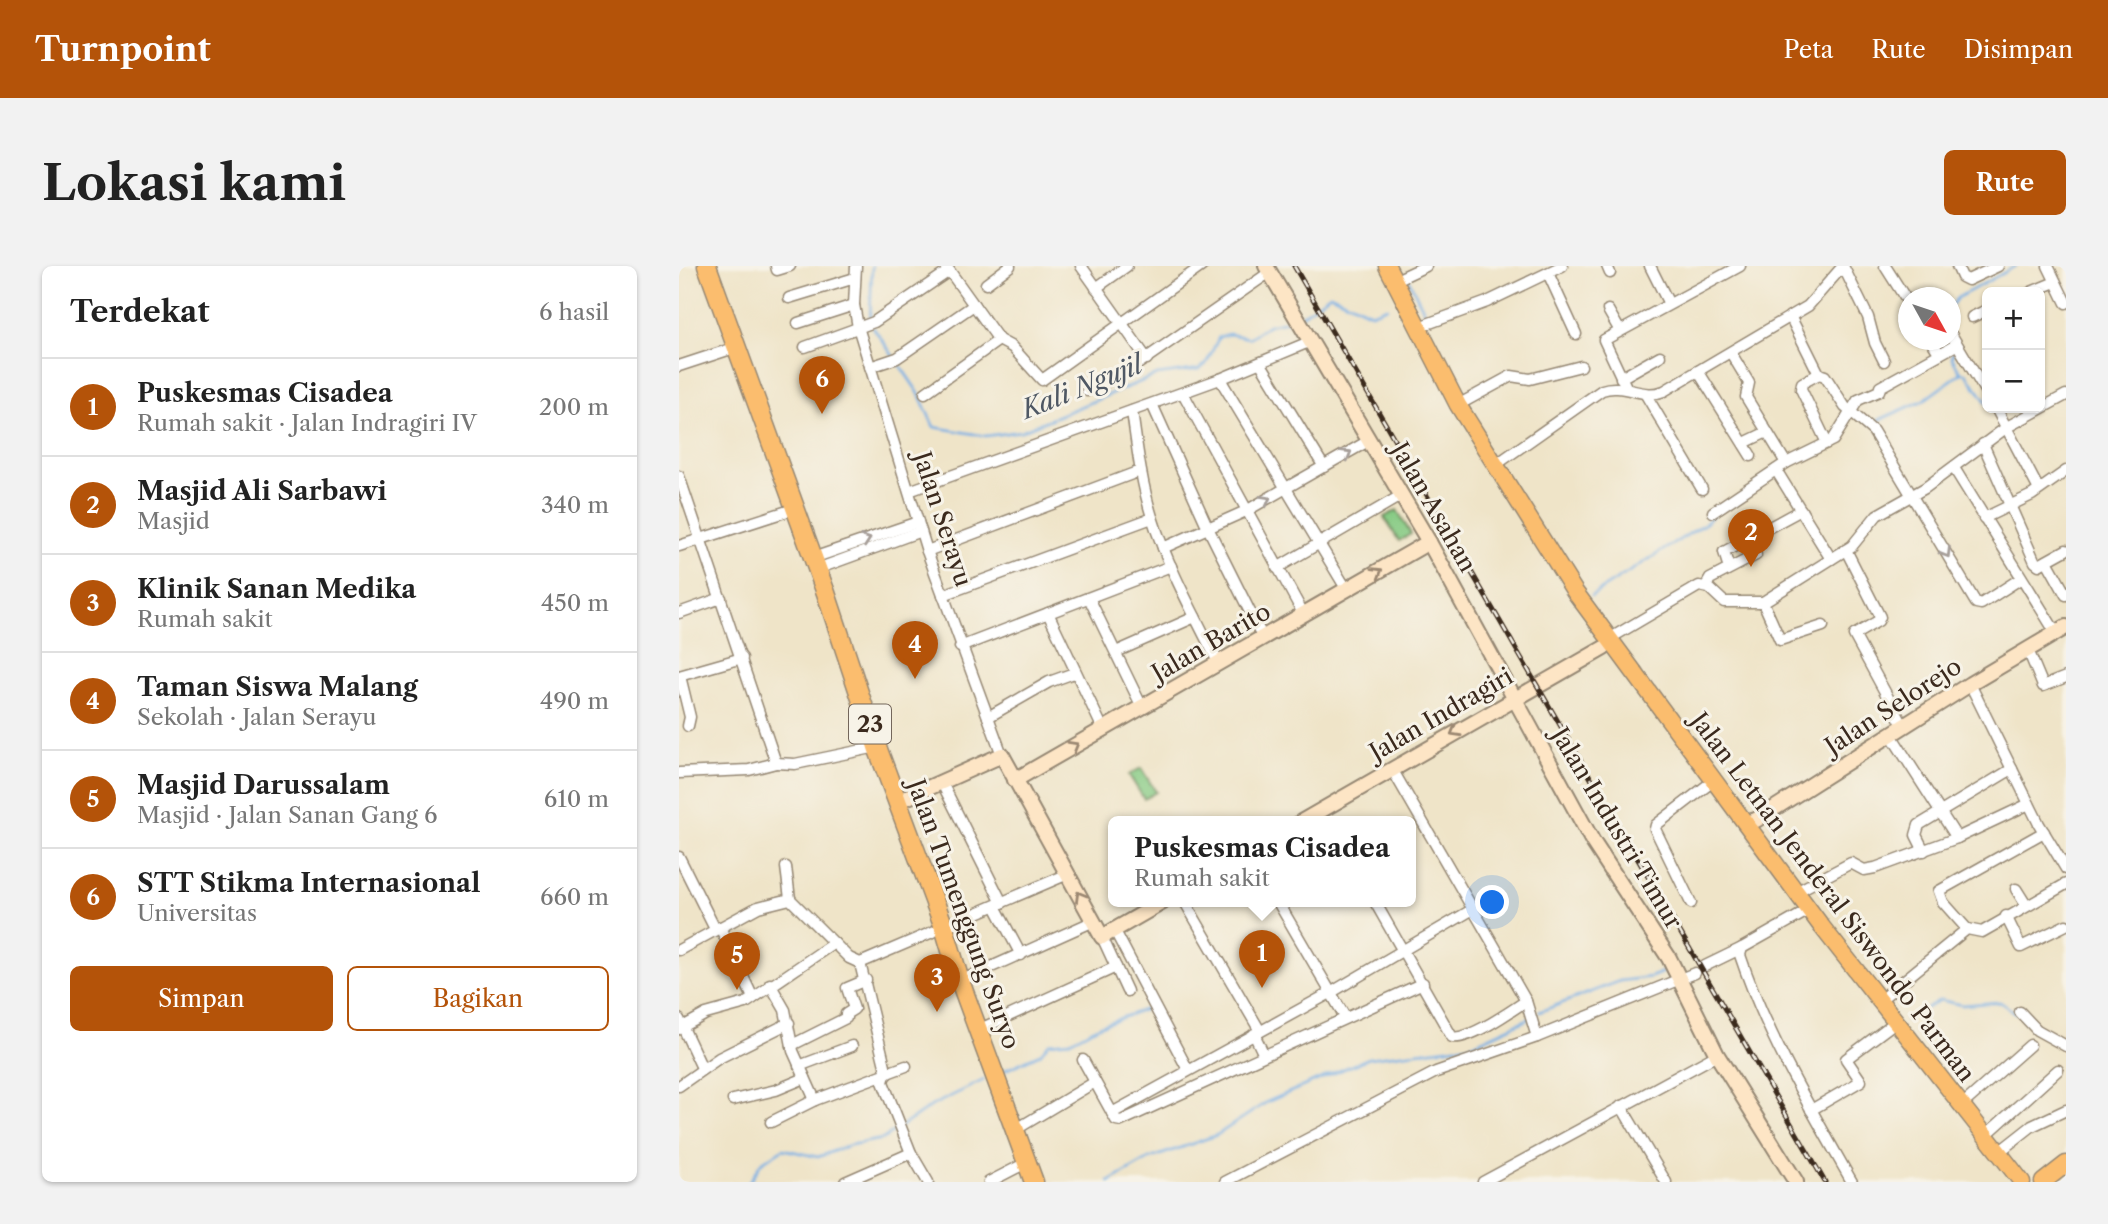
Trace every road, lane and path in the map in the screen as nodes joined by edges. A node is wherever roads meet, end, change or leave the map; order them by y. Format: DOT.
graph roads {
  1 [pos="707,266"];
  2 [pos="776,266"];
  3 [pos="790,266"];
  4 [pos="856,266"];
  5 [pos="1081,266"];
  6 [pos="1127,266"];
  7 [pos="1202,266"];
  8 [pos="1376,266"];
  9 [pos="1426,266"];
  10 [pos="1562,266"];
  11 [pos="1650,266"];
  12 [pos="1843,266"];
  13 [pos="1885,266"];
  14 [pos="1957,266"];
  15 [pos="1998,266"];
  16 [pos="2047,266"];
  17 [pos="1007,267"];
  18 [pos="1737,267"];
  19 [pos="947,268"];
  20 [pos="1268,269"];
  21 [pos="1391,274"];
  22 [pos="1548,274"];
  23 [pos="855,278"];
  24 [pos="2055,282"];
  25 [pos="986,284"];
  26 [pos="1898,287"];
  27 [pos="2043,287"];
  28 [pos="1096,288"];
  29 [pos="789,298"];
  30 [pos="1668,302"];
  31 [pos="2066,303"];
  32 [pos="855,305"];
  33 [pos="974,305"];
  34 [pos="1608,310"];
  35 [pos="1982,312"];
  36 [pos="1790,316"];
  37 [pos="1972,317"];
  38 [pos="798,323"];
  39 [pos="1120,323"];
  40 [pos="866,324"];
  41 [pos="1416,328"];
  42 [pos="1620,331"];
  43 [pos="1576,334"];
  44 [pos="999,340"];
  45 [pos="1309,342"];
  46 [pos="737,347"];
  47 [pos="805,347"];
  48 [pos="1937,350"];
  49 [pos="1947,350"];
  50 [pos="1958,350"];
  51 [pos="1731,353"];
  52 [pos="1940,354"];
  53 [pos="1660,356"];
  54 [pos="1146,359"];
  55 [pos="1884,360"];
  56 [pos="1261,363"];
  57 [pos="679,366"];
  58 [pos="1581,366"];
  59 [pos="870,367"];
  60 [pos="1698,370"];
  61 [pos="1819,374"];
  62 [pos="1621,378"];
  63 [pos="1220,379"];
  64 [pos="1982,386"];
  65 [pos="1627,389"];
  66 [pos="1087,391"];
  67 [pos="925,393"];
  68 [pos="1183,393"];
  69 [pos="2066,394"];
  70 [pos="1646,395"];
  71 [pos="1450,399"];
  72 [pos="2045,401"];
  73 [pos="1152,404"];
  74 [pos="1132,411"];
  75 [pos="1851,412"];
  76 [pos="1999,413"];
  77 [pos="2027,413"];
  78 [pos="2007,427"];
  79 [pos="1766,432"];
  80 [pos="1370,440"];
  81 [pos="1744,443"];
  82 [pos="1827,443"];
  83 [pos="1983,444"];
  84 [pos="1751,456"];
  85 [pos="1500,463"];
  86 [pos="1786,463"];
  87 [pos="1324,467"];
  88 [pos="1954,468"];
  89 [pos="1140,471"];
  90 [pos="2066,471"];
  91 [pos="1777,472"];
  92 [pos="679,476"];
  93 [pos="1287,488"];
  94 [pos="2038,488"];
  95 [pos="1702,489"];
  96 [pos="909,491"];
  97 [pos="1912,494"];
  98 [pos="1402,495"];
  99 [pos="2010,505"];
  100 [pos="793,509"];
  101 [pos="1801,510"];
  102 [pos="1246,511"];
  103 [pos="1713,512"];
  104 [pos="1152,518"];
  105 [pos="1984,518"];
  106 [pos="920,526"];
  107 [pos="1208,528"];
  108 [pos="701,539"];
  109 [pos="1429,542"];
  110 [pos="1319,544"];
  111 [pos="679,546"];
  112 [pos="1163,548"];
  113 [pos="1846,550"];
  114 [pos="2066,550"];
  115 [pos="927,551"];
  116 [pos="1756,555"];
  117 [pos="1831,559"];
  118 [pos="2047,561"];
  119 [pos="815,563"];
  120 [pos="1171,566"];
  121 [pos="1276,568"];
  122 [pos="1729,568"];
  123 [pos="2020,579"];
  124 [pos="1706,586"];
  125 [pos="1347,590"];
  126 [pos="943,594"];
  127 [pos="2066,595"];
  128 [pos="1089,597"];
  129 [pos="721,598"];
  130 [pos="1763,602"];
  131 [pos="679,613"];
  132 [pos="1048,613"];
  133 [pos="1304,615"];
  134 [pos="1195,617"];
  135 [pos="1823,626"];
  136 [pos="2061,630"];
  137 [pos="1263,638"];
  138 [pos="1606,644"];
  139 [pos="960,647"];
  140 [pos="2028,650"];
  141 [pos="1116,652"];
  142 [pos="742,658"];
  143 [pos="1219,664"];
  144 [pos="1074,673"];
  145 [pos="679,676"];
  146 [pos="2066,677"];
  147 [pos="1970,684"];
  148 [pos="1514,698"];
  149 [pos="1142,707"];
  150 [pos="988,716"];
  151 [pos="688,726"];
  152 [pos="1904,727"];
  153 [pos="1103,729"];
  154 [pos="1891,735"];
  155 [pos="877,747"];
  156 [pos="1002,755"];
  157 [pos="776,763"];
  158 [pos="1392,769"];
  159 [pos="2012,769"];
  160 [pos="679,773"];
  161 [pos="1015,780"];
  162 [pos="942,783"];
  163 [pos="1710,784"];
  164 [pos="899,801"];
  165 [pos="2029,804"];
  166 [pos="1942,810"];
  167 [pos="1324,816"];
  168 [pos="1745,823"];
  169 [pos="2044,832"];
  170 [pos="1957,838"];
  171 [pos="1924,851"];
  172 [pos="679,857"];
  173 [pos="2063,858"];
  174 [pos="786,866"];
  175 [pos="2066,869"];
  176 [pos="1067,874"];
  177 [pos="2066,884"];
  178 [pos="2016,889"];
  179 [pos="1796,892"];
  180 [pos="790,900"];
  181 [pos="1691,903"];
  182 [pos="999,904"];
  183 [pos="2027,905"];
  184 [pos="1155,907"];
  185 [pos="1188,907"];
  186 [pos="1281,907"];
  187 [pos="1378,907"];
  188 [pos="1475,908"];
  189 [pos="1802,914"];
  190 [pos="2006,916"];
  191 [pos="1094,921"];
  192 [pos="2066,925"];
  193 [pos="944,927"];
  194 [pos="717,928"];
  195 [pos="1967,929"];
  196 [pos="1109,934"];
  197 [pos="834,943"];
  198 [pos="1742,948"];
  199 [pos="679,950"];
  200 [pos="1405,951"];
  201 [pos="1021,955"];
  202 [pos="860,963"];
  203 [pos="1705,966"];
  204 [pos="1116,967"];
  205 [pos="1675,972"];
  206 [pos="1695,973"];
  207 [pos="866,980"];
  208 [pos="960,981"];
  209 [pos="1423,983"];
  210 [pos="770,984"];
  211 [pos="1127,991"];
  212 [pos="1332,992"];
  213 [pos="753,998"];
  214 [pos="1879,1000"];
  215 [pos="1526,1001"];
  216 [pos="2019,1012"];
  217 [pos="1345,1017"];
  218 [pos="789,1023"];
  219 [pos="680,1025"];
  220 [pos="1890,1026"];
  221 [pos="978,1030"];
  222 [pos="1257,1033"];
  223 [pos="1537,1037"];
  224 [pos="793,1045"];
  225 [pos="2030,1045"];
  226 [pos="852,1046"];
  227 [pos="2066,1046"];
  228 [pos="1264,1055"];
  229 [pos="1717,1055"];
  230 [pos="1083,1060"];
  231 [pos="799,1066"];
  232 [pos="906,1066"];
  233 [pos="702,1068"];
  234 [pos="1188,1070"];
  235 [pos="2058,1070"];
  236 [pos="886,1074"];
  237 [pos="805,1078"];
  238 [pos="1095,1082"];
  239 [pos="679,1086"];
  240 [pos="733,1100"];
  241 [pos="815,1100"];
  242 [pos="1962,1105"];
  243 [pos="1621,1106"];
  244 [pos="1811,1110"];
  245 [pos="2066,1110"];
  246 [pos="1112,1113"];
  247 [pos="771,1122"];
  248 [pos="1015,1130"];
  249 [pos="1986,1135"];
  250 [pos="1999,1152"];
  251 [pos="911,1153"];
  252 [pos="1026,1163"];
  253 [pos="2066,1164"];
  254 [pos="845,1182"];
  255 [pos="928,1182"];
  256 [pos="989,1182"];
  257 [pos="1034,1182"];
  258 [pos="1225,1182"];
  259 [pos="1483,1182"];
  260 [pos="1666,1182"];
  261 [pos="1796,1182"];
  262 [pos="1852,1182"];
  263 [pos="2010,1182"];
  264 [pos="2022,1182"];
  265 [pos="2043,1182"];
  1 -- 46 [label="highway, Jalan Tumenggung Suryo / 23"];
  2 -- 3 [label="street"];
  4 -- 23 [label="street, Jalan Serayu"];
  5 -- 28 [label="street"];
  6 -- 28 [label="street"];
  7 -- 39 [label="street"];
  8 -- 71 [label="main road"];
  9 -- 21 [label="street"];
  10 -- 22 [label="street"];
  11 -- 30 [label="street"];
  12 -- 36 [label="street"];
  12 -- 55 [label="street"];
  13 -- 26 [label="street"];
  14 -- 15 [label="street"];
  16 -- 24 [label="street"];
  17 -- 25 [label="street"];
  18 -- 30 [label="street"];
  19 -- 33 [label="street"];
  19 -- 40 [label="street"];
  20 -- 45 [label="street, Jalan Asahan"];
  20 -- 54 [label="street"];
  21 -- 41 [label="main road"];
  22 -- 41 [label="street"];
  22 -- 43 [label="street"];
  23 -- 29 [label="street"];
  23 -- 32 [label="street, Jalan Serayu"];
  24 -- 27 [label="street"];
  24 -- 31 [label="street"];
  28 -- 39 [label="street"];
  30 -- 42 [label="street"];
  32 -- 38 [label="street"];
  32 -- 40 [label="street, Jalan Serayu"];
  33 -- 44 [label="street"];
  33 -- 59 [label="street"];
  34 -- 42 [label="street"];
  35 -- 37 [label="street"];
  36 -- 51 [label="street"];
  36 -- 61 [label="street"];
  39 -- 44 [label="street"];
  39 -- 54 [label="street"];
  40 -- 47 [label="street"];
  40 -- 59 [label="street, Jalan Serayu"];
  41 -- 71 [label="main road"];
  42 -- 62 [label="street"];
  44 -- 67 [label="street"];
  45 -- 56 [label="street"];
  45 -- 80 [label="street, Jalan Asahan"];
  46 -- 57 [label="street"];
  46 -- 100 [label="highway, Jalan Tumenggung Suryo / 23"];
  48 -- 52 [label="street"];
  49 -- 52 [label="street"];
  50 -- 64 [label="street"];
  51 -- 60 [label="street"];
  51 -- 79 [label="street"];
  52 -- 75 [label="street"];
  53 -- 62 [label="street"];
  54 -- 66 [label="street"];
  56 -- 63 [label="street"];
  56 -- 87 [label="street"];
  58 -- 71 [label="street"];
  59 -- 96 [label="street, Jalan Serayu"];
  60 -- 70 [label="street"];
  60 -- 81 [label="street"];
  61 -- 75 [label="street"];
  61 -- 82 [label="street"];
  62 -- 65 [label="street"];
  63 -- 68 [label="street"];
  63 -- 93 [label="street"];
  65 -- 70 [label="street"];
  65 -- 85 [label="street"];
  68 -- 73 [label="street"];
  68 -- 102 [label="street"];
  69 -- 72 [label="street"];
  70 -- 95 [label="street"];
  71 -- 85 [label="main road"];
  71 -- 138 [label="main road"];
  73 -- 74 [label="street"];
  73 -- 107 [label="street"];
  74 -- 89 [label="street"];
  74 -- 96 [label="street"];
  75 -- 82 [label="street"];
  75 -- 97 [label="street"];
  76 -- 78 [label="street"];
  77 -- 78 [label="street"];
  78 -- 83 [label="street"];
  78 -- 94 [label="street"];
  79 -- 81 [label="street"];
  79 -- 86 [label="street"];
  87 -- 80 [label="street, one-way"];
  80 -- 98 [label="street, Jalan Asahan"];
  81 -- 84 [label="street"];
  82 -- 86 [label="street"];
  83 -- 88 [label="street"];
  83 -- 99 [label="street"];
  85 -- 138 [label="main road"];
  86 -- 91 [label="street"];
  87 -- 93 [label="street"];
  88 -- 97 [label="street"];
  88 -- 105 [label="street"];
  89 -- 104 [label="street"];
  89 -- 115 [label="street"];
  90 -- 94 [label="street"];
  91 -- 101 [label="street"];
  91 -- 103 [label="street"];
  92 -- 108 [label="street"];
  102 -- 93 [label="street, one-way"];
  93 -- 110 [label="street"];
  94 -- 99 [label="street"];
  96 -- 106 [label="street, Jalan Serayu"];
  97 -- 113 [label="street"];
  97 -- 123 [label="street, one-way"];
  98 -- 109 [label="street, Jalan Asahan"];
  98 -- 110 [label="street"];
  99 -- 105 [label="street"];
  99 -- 118 [label="street"];
  100 -- 108 [label="street"];
  100 -- 119 [label="highway, Jalan Tumenggung Suryo / 23"];
  101 -- 117 [label="street"];
  101 -- 122 [label="street"];
  102 -- 107 [label="street"];
  102 -- 121 [label="street"];
  104 -- 112 [label="street"];
  104 -- 126 [label="street"];
  105 -- 123 [label="street"];
  106 -- 115 [label="street, Jalan Serayu"];
  106 -- 119 [label="street"];
  107 -- 112 [label="street"];
  107 -- 137 [label="street"];
  108 -- 111 [label="street"];
  108 -- 129 [label="street"];
  125 -- 109 [label="street, Jalan Barito, one-way"];
  109 -- 148 [label="street, Jalan Asahan"];
  110 -- 121 [label="street"];
  110 -- 125 [label="street"];
  112 -- 120 [label="street"];
  113 -- 117 [label="street"];
  113 -- 152 [label="street"];
  114 -- 118 [label="street"];
  115 -- 126 [label="street, Jalan Serayu"];
  116 -- 122 [label="street"];
  117 -- 130 [label="street"];
  118 -- 127 [label="street"];
  119 -- 155 [label="highway, Jalan Tumenggung Suryo / 23"];
  120 -- 128 [label="street"];
  120 -- 134 [label="street"];
  121 -- 133 [label="street"];
  122 -- 124 [label="street"];
  123 -- 136 [label="street"];
  124 -- 130 [label="street"];
  124 -- 138 [label="street"];
  125 -- 133 [label="street, Jalan Barito"];
  126 -- 139 [label="street, Jalan Serayu"];
  128 -- 132 [label="street"];
  128 -- 141 [label="street"];
  129 -- 131 [label="street"];
  129 -- 142 [label="street"];
  130 -- 135 [label="street"];
  132 -- 139 [label="street"];
  132 -- 144 [label="street"];
  133 -- 137 [label="street, Jalan Barito"];
  134 -- 141 [label="street"];
  134 -- 143 [label="street"];
  136 -- 140 [label="street, Jalan Selorejo"];
  137 -- 143 [label="street, Jalan Barito"];
  138 -- 148 [label="street, Jalan Indragiri"];
  138 -- 163 [label="main road, Jalan Letnan Jenderal Siswondo Parman"];
  139 -- 150 [label="street, Jalan Serayu"];
  140 -- 146 [label="street"];
  140 -- 147 [label="street, Jalan Selorejo"];
  141 -- 149 [label="street"];
  142 -- 145 [label="street"];
  142 -- 157 [label="street"];
  143 -- 149 [label="street, Jalan Barito"];
  144 -- 150 [label="street"];
  144 -- 153 [label="street"];
  145 -- 151 [label="street"];
  147 -- 152 [label="street, Jalan Selorejo"];
  147 -- 159 [label="street"];
  148 -- 158 [label="street, Jalan Indragiri, one-way"];
  148 -- 205 [label="street, Jalan Industri Timur"];
  149 -- 153 [label="street, Jalan Barito"];
  150 -- 156 [label="street, Jalan Serayu"];
  152 -- 154 [label="street, Jalan Selorejo"];
  161 -- 153 [label="street, Jalan Barito, one-way"];
  154 -- 166 [label="street"];
  154 -- 168 [label="street, Jalan Selorejo"];
  155 -- 157 [label="street"];
  155 -- 164 [label="highway, Jalan Tumenggung Suryo / 23"];
  156 -- 161 [label="street, Jalan Serayu"];
  156 -- 162 [label="street"];
  157 -- 160 [label="street"];
  158 -- 167 [label="street, Jalan Indragiri"];
  158 -- 188 [label="street"];
  159 -- 165 [label="street"];
  159 -- 166 [label="street"];
  161 -- 176 [label="street"];
  162 -- 164 [label="street"];
  162 -- 182 [label="street"];
  163 -- 168 [label="main road, Jalan Letnan Jenderal Siswondo Parman"];
  163 -- 181 [label="street"];
  163 -- 189 [label="main road, Jalan Letnan Jenderal Siswondo Parman"];
  164 -- 193 [label="highway, Jalan Tumenggung Suryo / 23"];
  165 -- 169 [label="street"];
  165 -- 170 [label="street"];
  166 -- 170 [label="street"];
  166 -- 171 [label="street"];
  168 -- 179 [label="main road, Jalan Letnan Jenderal Siswondo Parman"];
  169 -- 173 [label="street"];
  169 -- 195 [label="street"];
  170 -- 171 [label="street"];
  171 -- 179 [label="street"];
  172 -- 194 [label="street"];
  173 -- 175 [label="street"];
  174 -- 180 [label="street"];
  176 -- 182 [label="street"];
  191 -- 176 [label="street, one-way"];
  177 -- 183 [label="street"];
  178 -- 183 [label="street"];
  179 -- 214 [label="main road, Jalan Letnan Jenderal Siswondo Parman"];
  180 -- 194 [label="street"];
  180 -- 197 [label="street"];
  182 -- 193 [label="street"];
  182 -- 201 [label="street"];
  183 -- 190 [label="street"];
  184 -- 196 [label="street"];
  185 -- 222 [label="street"];
  186 -- 212 [label="street"];
  187 -- 200 [label="street"];
  188 -- 200 [label="street"];
  188 -- 215 [label="street"];
  189 -- 198 [label="street"];
  189 -- 220 [label="main road, Jalan Letnan Jenderal Siswondo Parman"];
  190 -- 192 [label="street"];
  190 -- 195 [label="street"];
  191 -- 196 [label="street"];
  191 -- 201 [label="street"];
  193 -- 202 [label="street"];
  193 -- 208 [label="highway, Jalan Tumenggung Suryo / 23"];
  194 -- 199 [label="street"];
  194 -- 213 [label="street"];
  195 -- 214 [label="street"];
  196 -- 204 [label="street"];
  196 -- 234 [label="street"];
  197 -- 202 [label="street"];
  197 -- 210 [label="street"];
  198 -- 203 [label="street"];
  198 -- 244 [label="street"];
  200 -- 209 [label="street"];
  200 -- 212 [label="street"];
  201 -- 208 [label="street"];
  202 -- 207 [label="street"];
  204 -- 211 [label="street"];
  204 -- 221 [label="street"];
  205 -- 206 [label="street"];
  205 -- 223 [label="street"];
  205 -- 229 [label="street, Jalan Industri Timur"];
  207 -- 224 [label="street"];
  207 -- 236 [label="street"];
  208 -- 221 [label="highway, Jalan Tumenggung Suryo / 23"];
  209 -- 215 [label="street"];
  209 -- 217 [label="street"];
  210 -- 213 [label="street"];
  210 -- 218 [label="street"];
  212 -- 217 [label="street"];
  212 -- 222 [label="street"];
  213 -- 219 [label="street"];
  214 -- 242 [label="main road, Jalan Letnan Jenderal Siswondo Parman"];
  215 -- 223 [label="street"];
  216 -- 227 [label="street"];
  217 -- 228 [label="street"];
  218 -- 224 [label="street"];
  218 -- 233 [label="street"];
  219 -- 233 [label="street"];
  220 -- 244 [label="street"];
  220 -- 263 [label="main road, Jalan Letnan Jenderal Siswondo Parman"];
  221 -- 248 [label="highway, Jalan Tumenggung Suryo / 23"];
  222 -- 228 [label="street"];
  222 -- 234 [label="street"];
  223 -- 258 [label="street"];
  224 -- 231 [label="street"];
  225 -- 242 [label="street"];
  226 -- 231 [label="street"];
  228 -- 246 [label="street"];
  229 -- 243 [label="street"];
  229 -- 261 [label="street, Jalan Industri Timur"];
  230 -- 238 [label="street"];
  231 -- 237 [label="street"];
  232 -- 236 [label="street"];
  233 -- 239 [label="street"];
  234 -- 246 [label="street"];
  235 -- 249 [label="street"];
  236 -- 241 [label="street"];
  236 -- 251 [label="street"];
  237 -- 240 [label="street"];
  237 -- 241 [label="street"];
  238 -- 246 [label="street"];
  238 -- 248 [label="street"];
  241 -- 247 [label="street"];
  242 -- 249 [label="main road, Jalan Letnan Jenderal Siswondo Parman"];
  243 -- 259 [label="street"];
  243 -- 260 [label="street"];
  244 -- 262 [label="street"];
  245 -- 250 [label="street"];
  248 -- 252 [label="highway, Jalan Tumenggung Suryo / 23"];
  249 -- 250 [label="main road, Jalan Letnan Jenderal Siswondo Parman"];
  250 -- 264 [label="main road, Jalan Letnan Jenderal Siswondo Parman"];
  251 -- 254 [label="street"];
  251 -- 255 [label="street"];
  252 -- 256 [label="street"];
  252 -- 257 [label="highway, Jalan Tumenggung Suryo / 23"];
  253 -- 265 [label="main road"];
}
